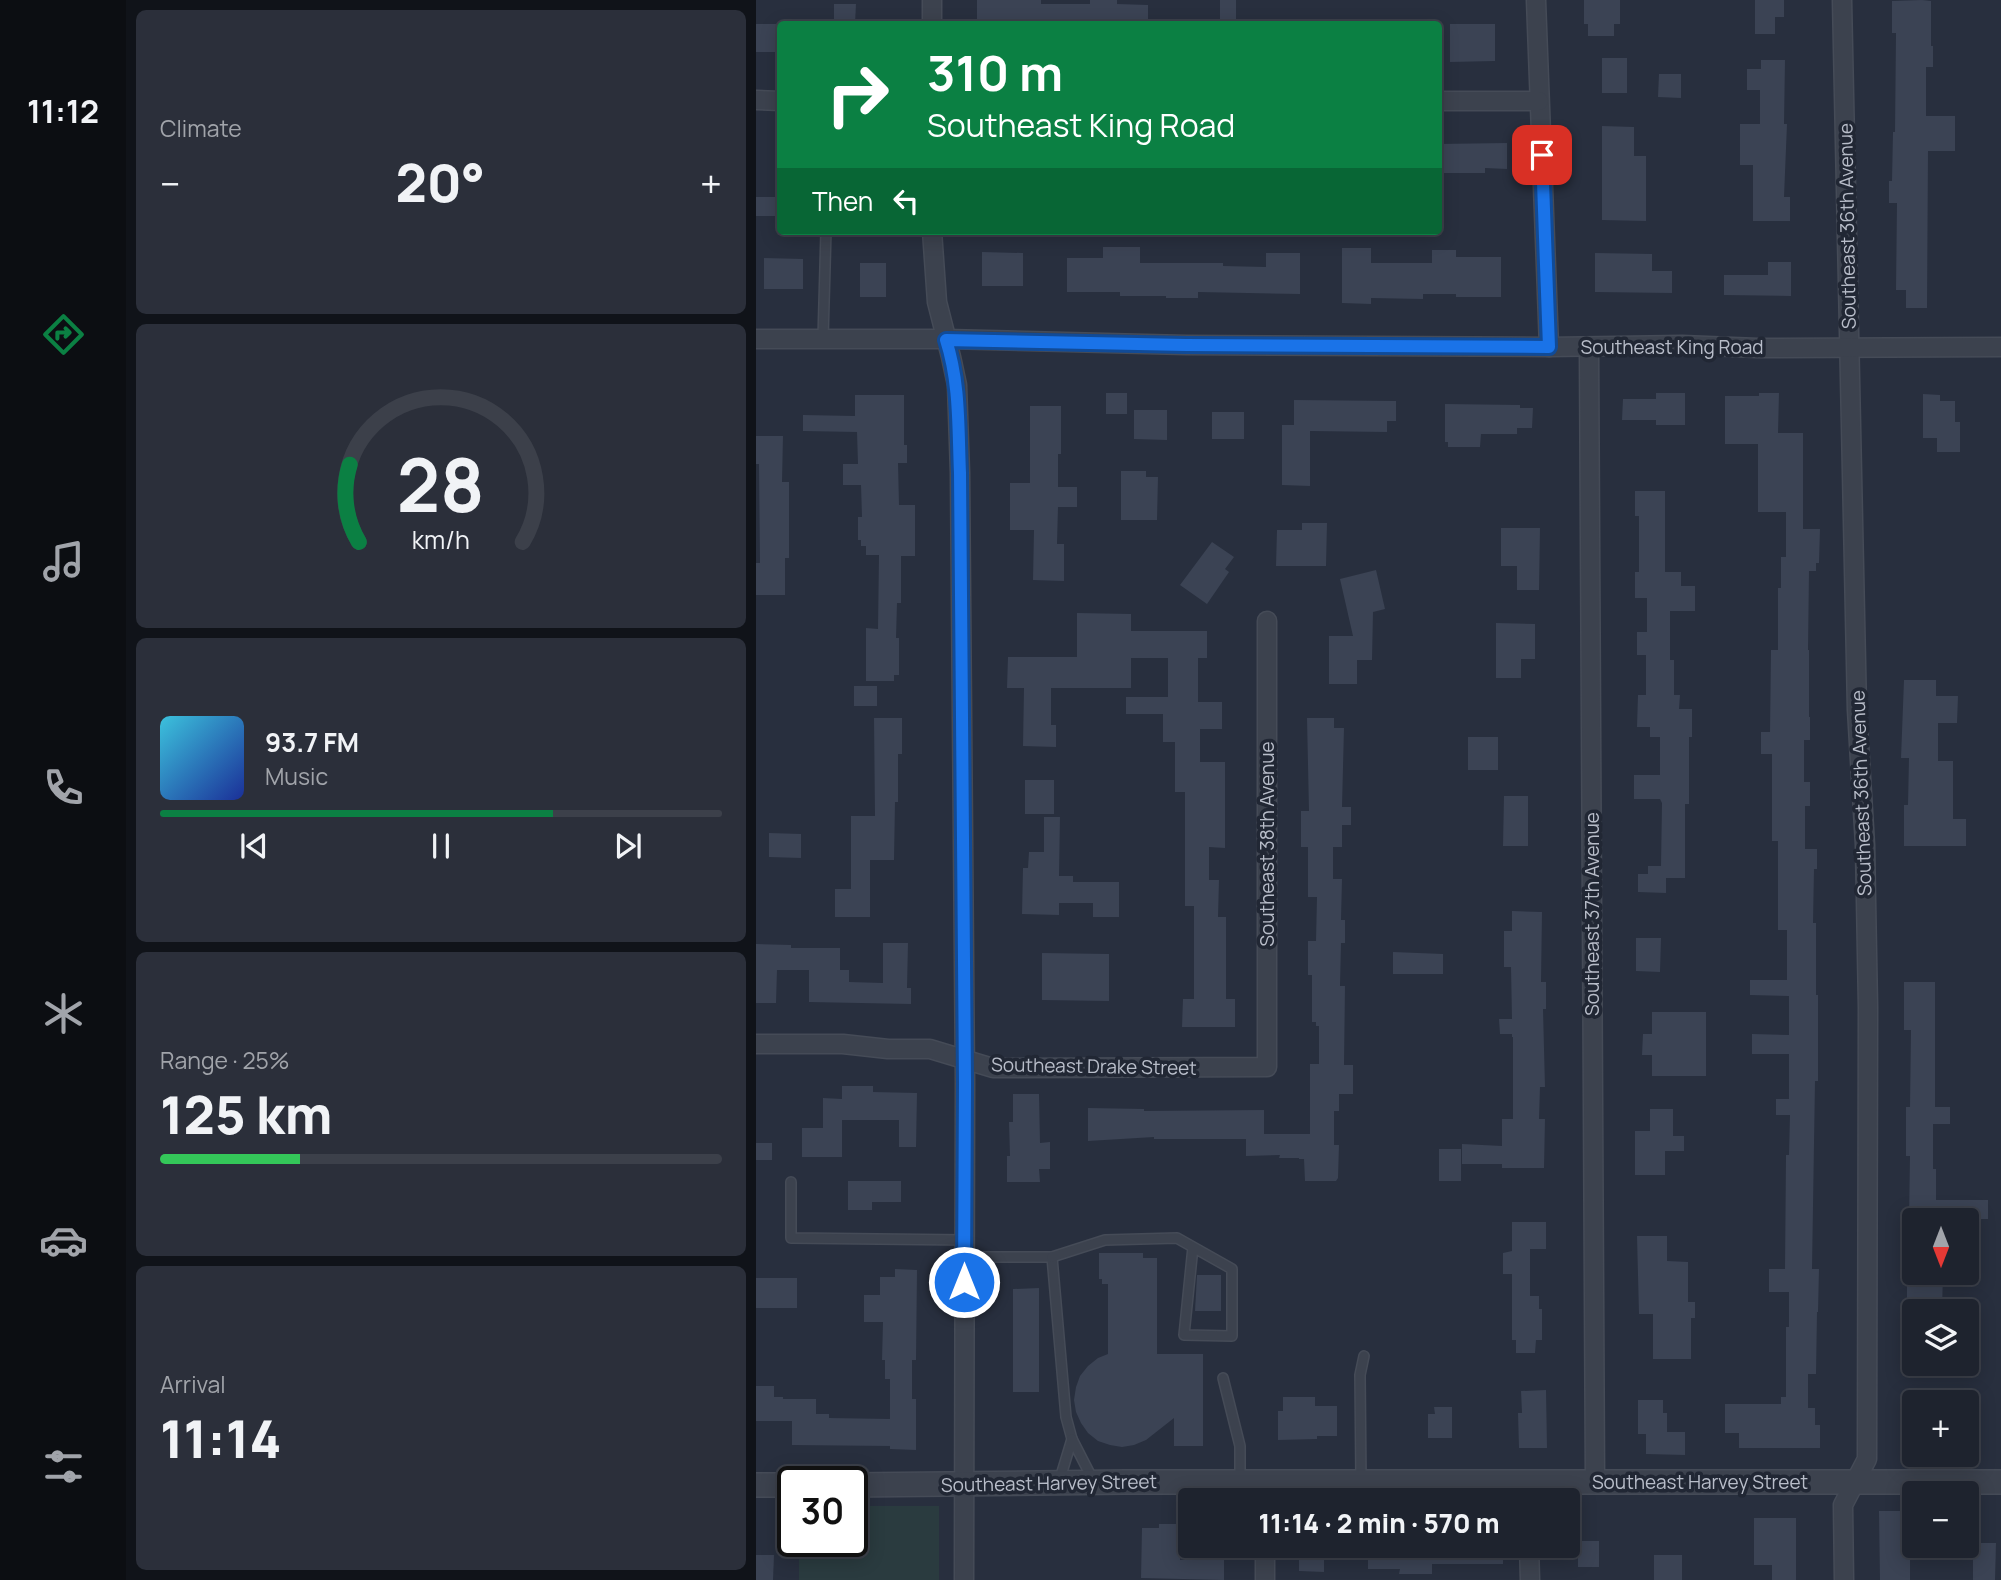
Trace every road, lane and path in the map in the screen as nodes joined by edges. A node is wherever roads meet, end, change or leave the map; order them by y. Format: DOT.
graph roads {
  1 [pos="932,0"];
  2 [pos="1536,0"];
  3 [pos="1842,0"];
  4 [pos="932,21"];
  5 [pos="756,100"];
  6 [pos="777,101"];
  7 [pos="1442,101"];
  8 [pos="1539,101"];
  9 [pos="826,235"];
  10 [pos="932,235"];
  11 [pos="756,339"];
  12 [pos="823,339"];
  13 [pos="946,340"];
  14 [pos="1549,347"];
  15 [pos="1589,347"];
  16 [pos="1850,347"];
  17 [pos="2001,347"];
  18 [pos="1267,621"];
  19 [pos="756,1044"];
  20 [pos="965,1059"];
  21 [pos="1267,1067"];
  22 [pos="791,1182"];
  23 [pos="1193,1247"];
  24 [pos="965,1248"];
  25 [pos="1052,1257"];
  26 [pos="1364,1356"];
  27 [pos="1223,1378"];
  28 [pos="1072,1439"];
  29 [pos="1059,1482"];
  30 [pos="1094,1482"];
  31 [pos="1240,1482"];
  32 [pos="1361,1482"];
  33 [pos="1595,1482"];
  34 [pos="1854,1482"];
  35 [pos="2001,1482"];
  36 [pos="964,1484"];
  37 [pos="756,1485"];
  38 [pos="777,1485"];
  39 [pos="868,1485"];
  40 [pos="1257,1488"];
  41 [pos="1297,1488"];
  42 [pos="1473,1488"];
  43 [pos="1551,1488"];
  44 [pos="1265,1558"];
  45 [pos="1529,1558"];
  46 [pos="964,1580"];
  47 [pos="1265,1580"];
  48 [pos="1530,1580"];
  49 [pos="1844,1580"];
  1 -- 4 [label="street"];
  2 -- 8 [label="street"];
  3 -- 16 [label="street, Southeast 36th Avenue"];
  5 -- 6 [label="street"];
  7 -- 8 [label="street"];
  8 -- 14 [label="street"];
  9 -- 12 [label="lane"];
  10 -- 13 [label="street"];
  11 -- 12 [label="street, Southeast King Road"];
  12 -- 13 [label="street, Southeast King Road"];
  13 -- 14 [label="street, Southeast King Road"];
  13 -- 20 [label="street"];
  14 -- 15 [label="street, Southeast King Road"];
  15 -- 16 [label="street, Southeast King Road"];
  15 -- 33 [label="street, Southeast 37th Avenue"];
  16 -- 17 [label="street, Southeast King Road"];
  16 -- 34 [label="street, Southeast 36th Avenue"];
  18 -- 21 [label="street, Southeast 38th Avenue"];
  19 -- 20 [label="street, Southeast Drake Street"];
  20 -- 21 [label="street, Southeast Drake Street"];
  20 -- 24 [label="street"];
  22 -- 24 [label="lane"];
  23 -- 23 [label="lane"];
  23 -- 25 [label="lane"];
  24 -- 25 [label="lane"];
  24 -- 36 [label="street"];
  25 -- 28 [label="lane"];
  26 -- 32 [label="lane"];
  27 -- 31 [label="lane"];
  28 -- 29 [label="lane"];
  28 -- 30 [label="lane"];
  29 -- 30 [label="street, Southeast Harvey Street"];
  29 -- 36 [label="street, Southeast Harvey Street"];
  30 -- 31 [label="street, Southeast Harvey Street"];
  31 -- 40 [label="street, Southeast Harvey Street"];
  32 -- 41 [label="street, Southeast Harvey Street"];
  32 -- 42 [label="street, Southeast Harvey Street"];
  33 -- 34 [label="street, Southeast Harvey Street"];
  33 -- 43 [label="street, Southeast Harvey Street"];
  34 -- 35 [label="street, Southeast Harvey Street"];
  34 -- 49 [label="street, Southeast 36th Avenue"];
  36 -- 39 [label="street, Southeast Harvey Street"];
  36 -- 46 [label="street"];
  37 -- 38 [label="street"];
  44 -- 47 [label="street"];
  45 -- 48 [label="street"];
}
